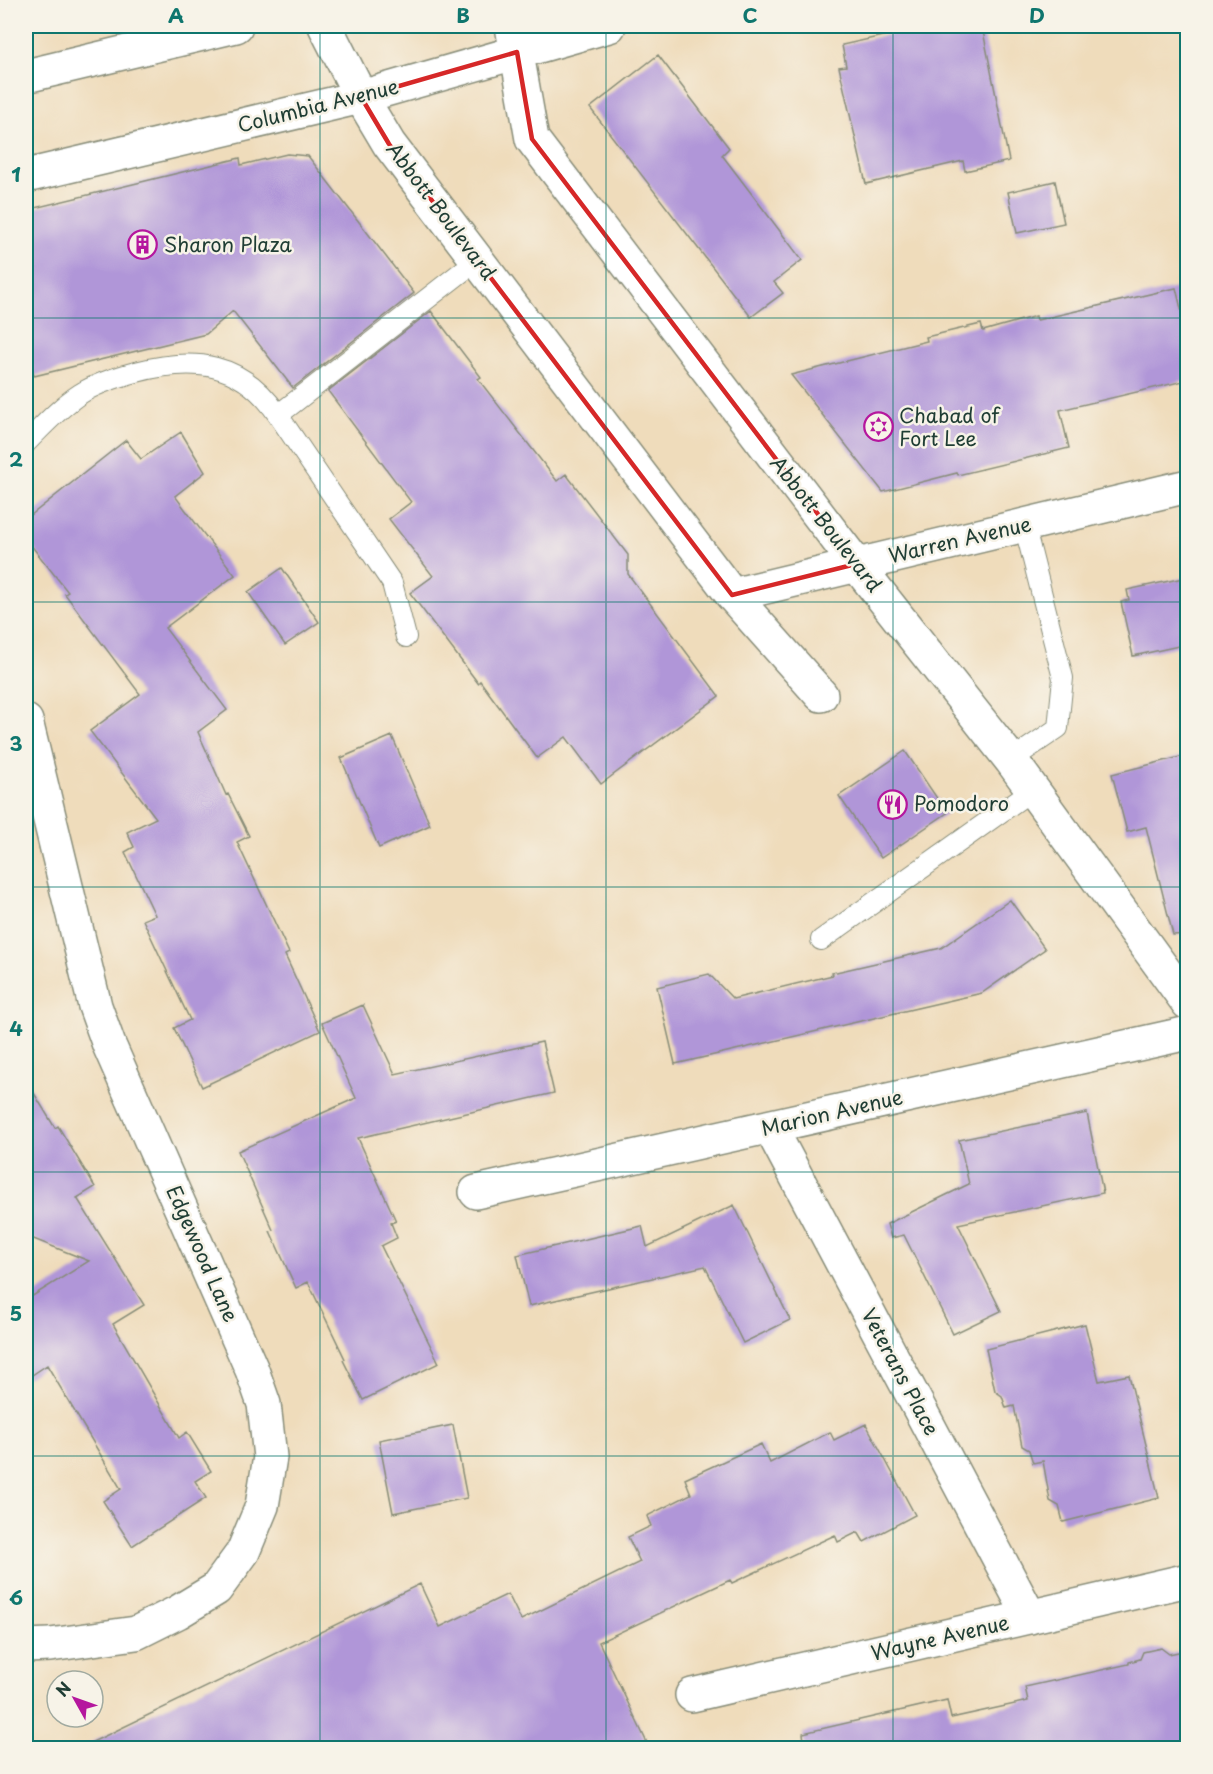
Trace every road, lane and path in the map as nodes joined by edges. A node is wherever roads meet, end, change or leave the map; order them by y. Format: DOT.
graph roads {
  1 [pos="236,26"];
  2 [pos="325,26"];
  3 [pos="609,26"];
  4 [pos="514,39"];
  5 [pos="26,76"];
  6 [pos="361,97"];
  7 [pos="26,176"];
  8 [pos="477,260"];
  9 [pos="278,415"];
  10 [pos="26,443"];
  11 [pos="1188,486"];
  12 [pos="1024,524"];
  13 [pos="856,564"];
  14 [pos="732,595"];
  15 [pos="406,637"];
  16 [pos="821,695"];
  17 [pos="26,722"];
  18 [pos="1011,760"];
  19 [pos="1032,790"];
  20 [pos="821,940"];
  21 [pos="1188,1003"];
  22 [pos="1188,1033"];
  23 [pos="770,1127"];
  24 [pos="476,1192"];
  25 [pos="1188,1580"];
  26 [pos="1030,1617"];
  27 [pos="26,1646"];
  28 [pos="692,1695"];
  1 -- 5 [label="street"];
  2 -- 6 [label="street, Abbott Boulevard"];
  3 -- 4 [label="street, Columbia Avenue"];
  4 -- 6 [label="street, Columbia Avenue"];
  4 -- 13 [label="street, Abbott Boulevard"];
  6 -- 7 [label="street, Columbia Avenue"];
  6 -- 8 [label="street, Abbott Boulevard"];
  8 -- 9 [label="lane"];
  8 -- 14 [label="street, Abbott Boulevard"];
  9 -- 10 [label="lane"];
  9 -- 15 [label="lane"];
  11 -- 12 [label="street, Warren Avenue"];
  12 -- 13 [label="street, Warren Avenue"];
  12 -- 18 [label="lane"];
  13 -- 14 [label="street, Warren Avenue"];
  13 -- 18 [label="street, Abbott Boulevard"];
  14 -- 16 [label="street, Abbott Boulevard"];
  17 -- 27 [label="street, Edgewood Lane"];
  18 -- 19 [label="street, Abbott Boulevard"];
  19 -- 20 [label="lane"];
  19 -- 21 [label="street, Abbott Boulevard"];
  22 -- 23 [label="street, Marion Avenue"];
  23 -- 24 [label="street, Marion Avenue"];
  23 -- 26 [label="street, Veterans Place"];
  25 -- 26 [label="street, Wayne Avenue"];
  26 -- 28 [label="street, Wayne Avenue"];
}
